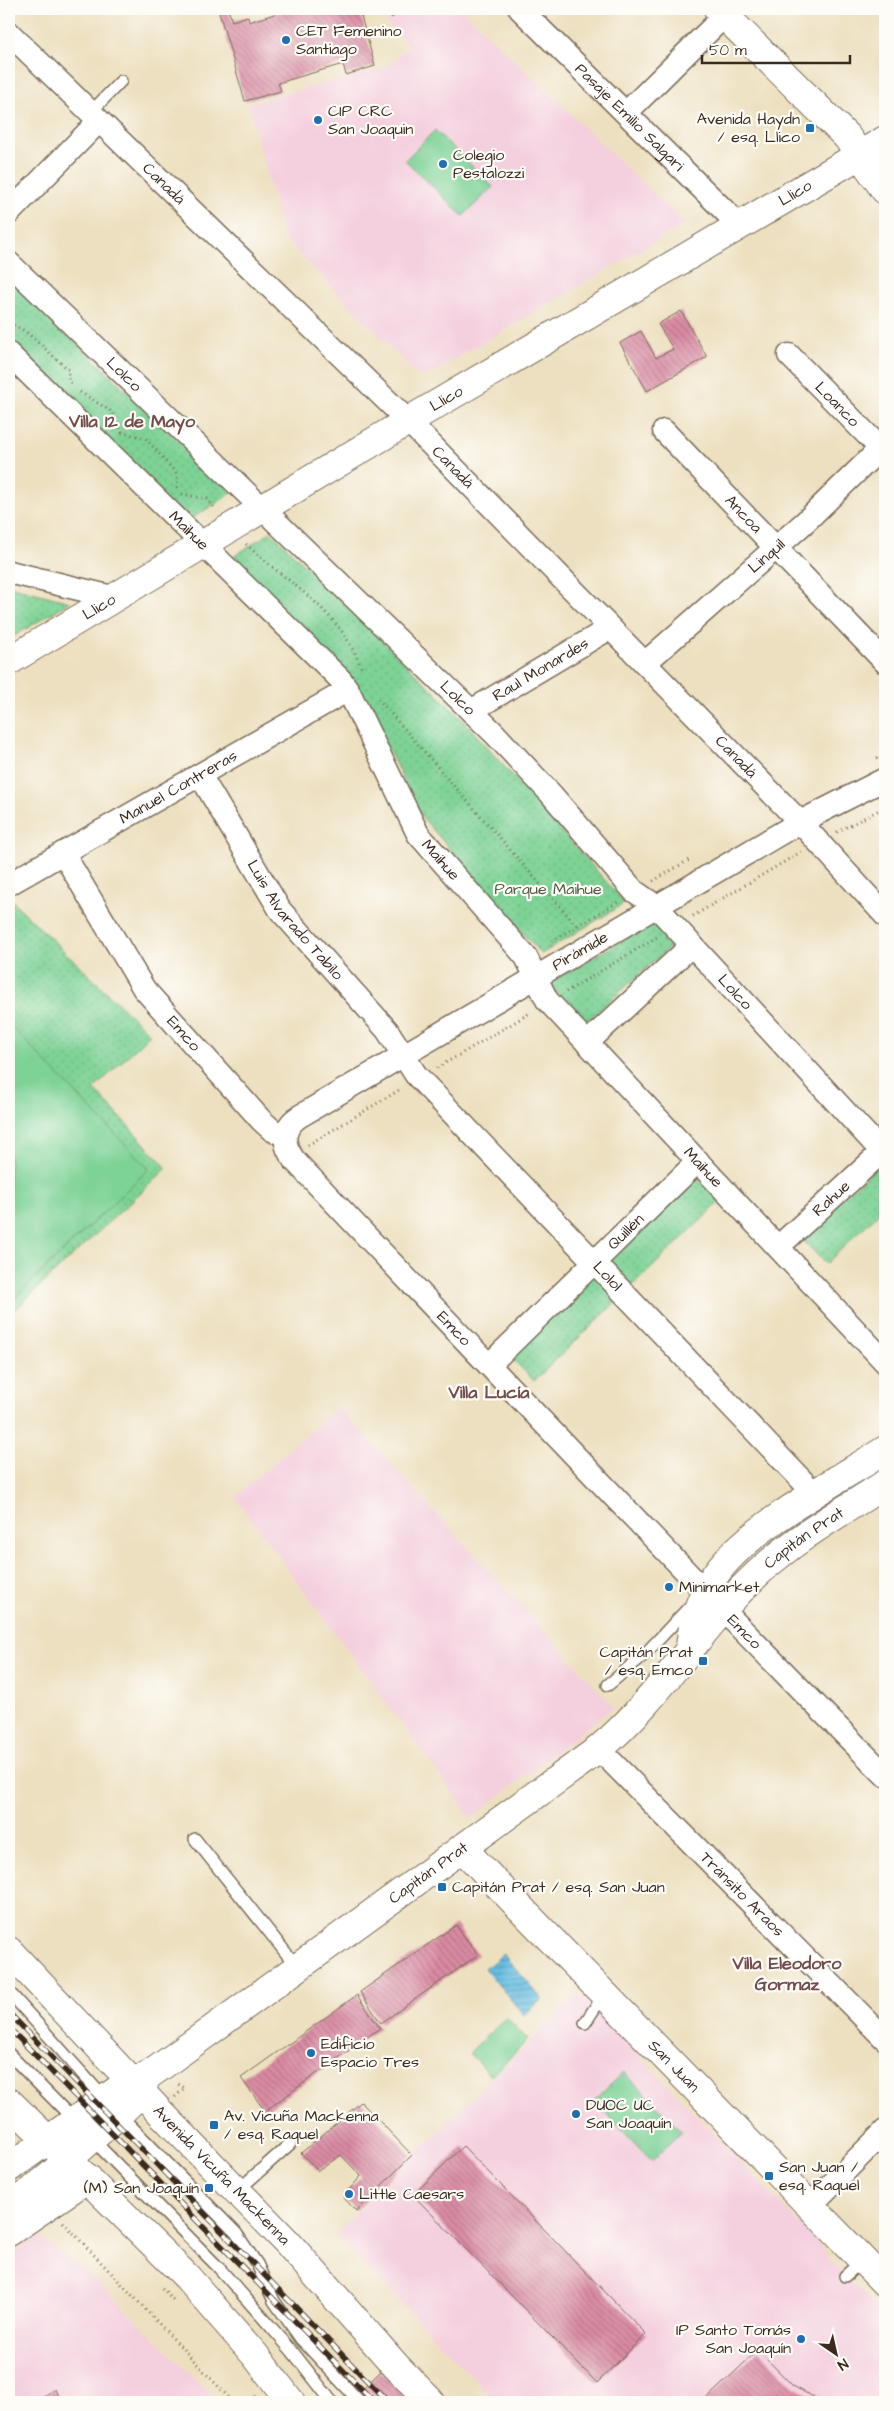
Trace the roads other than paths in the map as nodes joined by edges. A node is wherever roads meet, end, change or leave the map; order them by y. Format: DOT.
graph roads {
  1 [pos="722,12"];
  2 [pos="534,13"];
  3 [pos="9,33"];
  4 [pos="121,81"];
  5 [pos="626,113"];
  6 [pos="95,117"];
  7 [pos="885,140"];
  8 [pos="861,154"];
  9 [pos="885,190"];
  10 [pos="9,213"];
  11 [pos="740,226"];
  12 [pos="9,263"];
  13 [pos="9,354"];
  14 [pos="789,355"];
  15 [pos="408,421"];
  16 [pos="664,431"];
  17 [pos="884,449"];
  18 [pos="263,510"];
  19 [pos="203,546"];
  20 [pos="776,548"];
  21 [pos="9,572"];
  22 [pos="116,598"];
  23 [pos="610,628"];
  24 [pos="9,661"];
  25 [pos="885,662"];
  26 [pos="645,663"];
  27 [pos="348,690"];
  28 [pos="470,711"];
  29 [pos="200,775"];
  30 [pos="885,778"];
  31 [pos="800,822"];
  32 [pos="63,853"];
  33 [pos="9,884"];
  34 [pos="656,906"];
  35 [pos="885,915"];
  36 [pos="692,945"];
  37 [pos="536,977"];
  38 [pos="587,1043"];
  39 [pos="404,1054"];
  40 [pos="285,1135"];
  41 [pos="884,1152"];
  42 [pos="698,1161"];
  43 [pos="778,1247"];
  44 [pos="595,1262"];
  45 [pos="885,1362"];
  46 [pos="489,1365"];
  47 [pos="884,1454"];
  48 [pos="885,1484"];
  49 [pos="815,1494"];
  50 [pos="706,1590"];
  51 [pos="724,1610"];
  52 [pos="690,1647"];
  53 [pos="608,1685"];
  54 [pos="599,1749"];
  55 [pos="885,1775"];
  56 [pos="195,1839"];
  57 [pos="462,1848"];
  58 [pos="9,1951"];
  59 [pos="298,1968"];
  60 [pos="9,1992"];
  61 [pos="604,1994"];
  62 [pos="585,2023"];
  63 [pos="885,2039"];
  64 [pos="9,2054"];
  65 [pos="139,2084"];
  66 [pos="9,2102"];
  67 [pos="112,2106"];
  68 [pos="83,2130"];
  69 [pos="885,2131"];
  70 [pos="48,2141"];
  71 [pos="290,2144"];
  72 [pos="11,2164"];
  73 [pos="78,2169"];
  74 [pos="236,2192"];
  75 [pos="810,2206"];
  76 [pos="9,2208"];
  77 [pos="9,2232"];
  78 [pos="885,2283"];
  79 [pos="291,2402"];
  80 [pos="332,2402"];
  81 [pos="360,2402"];
  82 [pos="431,2402"];
  1 -- 5 [label="street"];
  1 -- 8 [label="street"];
  2 -- 5 [label="street, Pasaje Emilio Salgari"];
  3 -- 6 [label="street, Canadá"];
  4 -- 6 [label="lane"];
  5 -- 11 [label="street, Pasaje Emilio Salgari"];
  6 -- 10 [label="street"];
  6 -- 15 [label="street, Canadá"];
  7 -- 8 [label="street, Llico"];
  8 -- 9 [label="street"];
  8 -- 11 [label="street, Llico"];
  11 -- 15 [label="street, Llico"];
  12 -- 18 [label="street, Lolco"];
  13 -- 19 [label="street, Maihue"];
  14 -- 17 [label="street, Loanco"];
  15 -- 18 [label="street, Llico"];
  15 -- 23 [label="street, Canadá"];
  16 -- 20 [label="street, Ancoa"];
  17 -- 20 [label="street, Linquil"];
  18 -- 19 [label="street, Llico"];
  18 -- 28 [label="street, Lolco"];
  19 -- 22 [label="street, Llico"];
  19 -- 27 [label="street, Maihue"];
  20 -- 25 [label="street, Ancoa"];
  20 -- 26 [label="street, Linquil"];
  21 -- 22 [label="street"];
  22 -- 24 [label="street, Llico"];
  23 -- 26 [label="street, Canadá"];
  23 -- 28 [label="street, Raul Monardes"];
  26 -- 31 [label="street, Canadá"];
  27 -- 29 [label="street, Manuel Contreras"];
  27 -- 37 [label="street, Maihue"];
  28 -- 34 [label="street, Lolco"];
  29 -- 32 [label="street, Manuel Contreras"];
  29 -- 39 [label="street, Luis Alvarado Tabilo"];
  30 -- 31 [label="street, Pirámide"];
  31 -- 34 [label="street, Pirámide"];
  31 -- 35 [label="street, Canadá"];
  32 -- 33 [label="street, Manuel Contreras"];
  32 -- 40 [label="street, Emco"];
  34 -- 36 [label="street, Lolco"];
  34 -- 37 [label="street, Pirámide"];
  36 -- 38 [label="street"];
  36 -- 41 [label="street, Lolco"];
  37 -- 38 [label="street, Maihue"];
  37 -- 39 [label="street, Pirámide"];
  38 -- 42 [label="street, Maihue"];
  39 -- 40 [label="street, Pirámide"];
  39 -- 44 [label="street, Lolol"];
  40 -- 46 [label="street, Emco"];
  41 -- 43 [label="street, Rahue"];
  42 -- 43 [label="street, Maihue"];
  42 -- 44 [label="street, Quillén"];
  43 -- 45 [label="street, Maihue"];
  44 -- 46 [label="street, Quillén"];
  44 -- 49 [label="street, Lolol"];
  46 -- 50 [label="street, Emco"];
  47 -- 49 [label="street, Capitán Prat"];
  48 -- 51 [label="street, Capitán Prat"];
  49 -- 50 [label="street, Capitán Prat"];
  50 -- 51 [label="street, Emco"];
  50 -- 52 [label="street, Capitán Prat"];
  50 -- 53 [label="lane, Capitán Prat"];
  51 -- 52 [label="street, Capitán Prat"];
  51 -- 55 [label="street, Emco"];
  52 -- 54 [label="street, Capitán Prat"];
  54 -- 57 [label="street, Capitán Prat"];
  54 -- 63 [label="street, Tránsito Araos"];
  56 -- 59 [label="lane"];
  57 -- 59 [label="street, Capitán Prat"];
  57 -- 61 [label="street, San Juan"];
  58 -- 65 [label="street, Avenida Vicuña Mackenna"];
  59 -- 65 [label="street, Capitán Prat"];
  60 -- 67 [label="lane"];
  61 -- 62 [label="lane"];
  61 -- 75 [label="street, San Juan"];
  64 -- 68 [label="lane"];
  65 -- 67 [label="street, Capitán Prat"];
  65 -- 74 [label="street, Avenida Vicuña Mackenna"];
  66 -- 70 [label="street"];
  67 -- 68 [label="street, Capitán Prat"];
  67 -- 81 [label="lane"];
  68 -- 70 [label="street"];
  68 -- 73 [label="street"];
  68 -- 80 [label="lane"];
  69 -- 75 [label="street"];
  70 -- 72 [label="street"];
  70 -- 73 [label="street"];
  71 -- 74 [label="lane"];
  73 -- 76 [label="street"];
  73 -- 77 [label="street"];
  73 -- 79 [label="street"];
  74 -- 82 [label="street, Avenida Vicuña Mackenna"];
  75 -- 78 [label="street, San Juan"];
}
